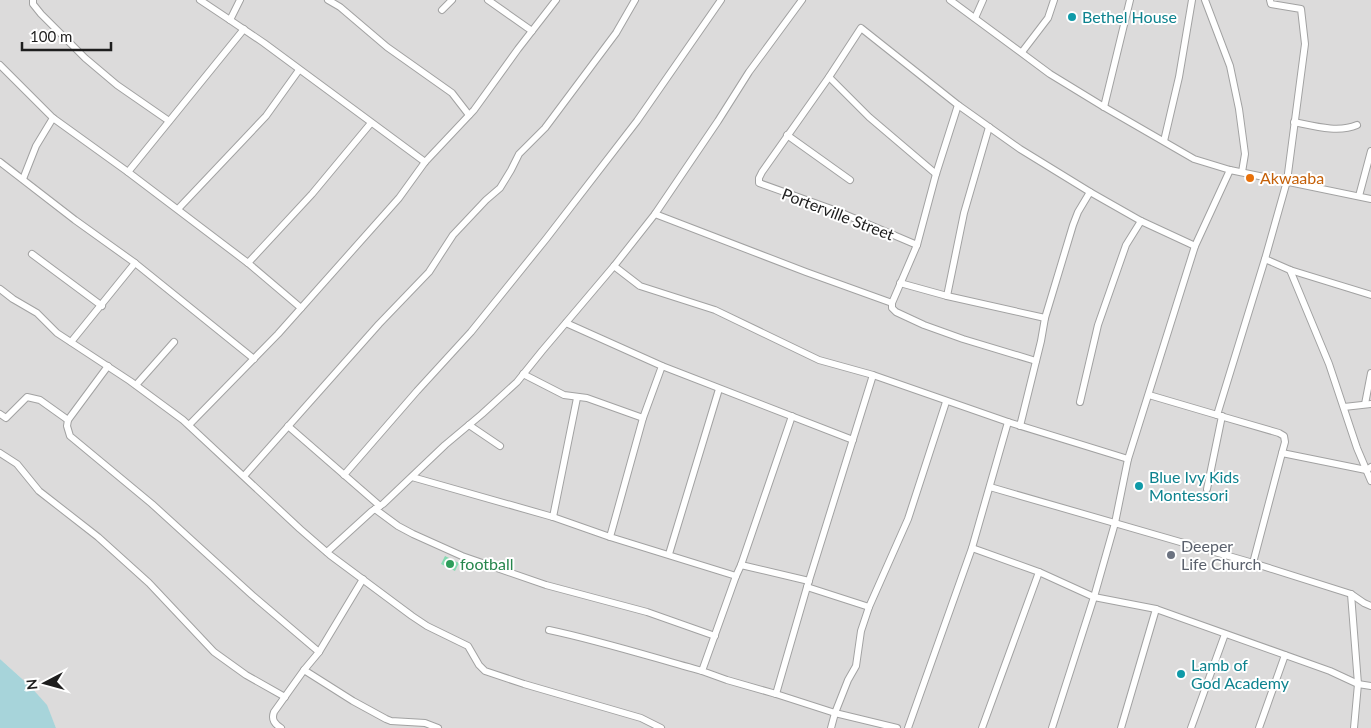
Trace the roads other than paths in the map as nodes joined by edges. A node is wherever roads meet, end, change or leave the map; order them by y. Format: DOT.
graph roads {
  1 [pos="33,0"];
  2 [pos="200,0"];
  3 [pos="240,0"];
  4 [pos="328,0"];
  5 [pos="452,0"];
  6 [pos="488,0"];
  7 [pos="556,0"];
  8 [pos="635,0"];
  9 [pos="721,0"];
  10 [pos="802,0"];
  11 [pos="950,0"];
  12 [pos="983,0"];
  13 [pos="1054,0"];
  14 [pos="1130,0"];
  15 [pos="1192,0"];
  16 [pos="1204,0"];
  17 [pos="1270,0"];
  18 [pos="442,10"];
  19 [pos="975,18"];
  20 [pos="230,20"];
  21 [pos="244,29"];
  22 [pos="532,31"];
  23 [pos="1022,52"];
  24 [pos="0,65"];
  25 [pos="299,70"];
  26 [pos="829,77"];
  27 [pos="958,105"];
  28 [pos="1104,107"];
  29 [pos="468,115"];
  30 [pos="53,118"];
  31 [pos="169,121"];
  32 [pos="1294,122"];
  33 [pos="371,123"];
  34 [pos="1357,125"];
  35 [pos="989,127"];
  36 [pos="787,135"];
  37 [pos="1164,141"];
  38 [pos="1371,151"];
  39 [pos="0,162"];
  40 [pos="425,162"];
  41 [pos="1230,170"];
  42 [pos="128,172"];
  43 [pos="1242,172"];
  44 [pos="936,174"];
  45 [pos="23,179"];
  46 [pos="850,180"];
  47 [pos="1287,181"];
  48 [pos="1090,192"];
  49 [pos="1359,196"];
  50 [pos="1371,199"];
  51 [pos="178,210"];
  52 [pos="655,214"];
  53 [pos="1141,221"];
  54 [pos="917,245"];
  55 [pos="1195,246"];
  56 [pos="32,254"];
  57 [pos="1265,260"];
  58 [pos="135,263"];
  59 [pos="248,263"];
  60 [pos="614,266"];
  61 [pos="1290,270"];
  62 [pos="900,283"];
  63 [pos="0,289"];
  64 [pos="1371,295"];
  65 [pos="946,296"];
  66 [pos="892,303"];
  67 [pos="102,306"];
  68 [pos="302,308"];
  69 [pos="1045,318"];
  70 [pos="566,323"];
  71 [pos="71,342"];
  72 [pos="174,342"];
  73 [pos="254,359"];
  74 [pos="1036,361"];
  75 [pos="108,366"];
  76 [pos="662,366"];
  77 [pos="1371,373"];
  78 [pos="523,374"];
  79 [pos="873,376"];
  80 [pos="136,385"];
  81 [pos="719,389"];
  82 [pos="1149,395"];
  83 [pos="577,398"];
  84 [pos="946,402"];
  85 [pos="1080,402"];
  86 [pos="1368,404"];
  87 [pos="1344,407"];
  88 [pos="0,414"];
  89 [pos="792,416"];
  90 [pos="1220,416"];
  91 [pos="643,418"];
  92 [pos="68,420"];
  93 [pos="1008,422"];
  94 [pos="189,425"];
  95 [pos="469,425"];
  96 [pos="288,426"];
  97 [pos="1020,426"];
  98 [pos="853,440"];
  99 [pos="500,446"];
  100 [pos="0,453"];
  101 [pos="1282,453"];
  102 [pos="1128,459"];
  103 [pos="1369,468"];
  104 [pos="344,475"];
  105 [pos="244,476"];
  106 [pos="412,477"];
  107 [pos="1371,480"];
  108 [pos="990,487"];
  109 [pos="1207,488"];
  110 [pos="378,507"];
  111 [pos="553,517"];
  112 [pos="1115,523"];
  113 [pos="610,537"];
  114 [pos="972,548"];
  115 [pos="327,552"];
  116 [pos="669,554"];
  117 [pos="1254,563"];
  118 [pos="741,565"];
  119 [pos="1039,572"];
  120 [pos="736,576"];
  121 [pos="363,579"];
  122 [pos="808,584"];
  123 [pos="1351,594"];
  124 [pos="1094,596"];
  125 [pos="1371,606"];
  126 [pos="869,607"];
  127 [pos="1156,609"];
  128 [pos="549,630"];
  129 [pos="1225,634"];
  130 [pos="715,636"];
  131 [pos="319,652"];
  132 [pos="1285,655"];
  133 [pos="304,670"];
  134 [pos="702,671"];
  135 [pos="1358,684"];
  136 [pos="1371,686"];
  137 [pos="776,694"];
  138 [pos="285,697"];
  139 [pos="834,713"];
  140 [pos="281,728"];
  141 [pos="438,728"];
  142 [pos="661,728"];
  143 [pos="831,728"];
  144 [pos="897,728"];
  145 [pos="908,728"];
  146 [pos="982,728"];
  147 [pos="1052,728"];
  148 [pos="1120,728"];
  149 [pos="1191,728"];
  150 [pos="1259,728"];
  151 [pos="1354,728"];
  1 -- 31 [label="street"];
  2 -- 20 [label="street"];
  3 -- 20 [label="street"];
  4 -- 29 [label="street"];
  5 -- 18 [label="street"];
  6 -- 22 [label="street"];
  7 -- 22 [label="street"];
  8 -- 96 [label="street"];
  9 -- 104 [label="street"];
  10 -- 52 [label="street"];
  11 -- 19 [label="street"];
  12 -- 19 [label="street"];
  13 -- 23 [label="street"];
  14 -- 28 [label="street"];
  15 -- 37 [label="street"];
  16 -- 43 [label="street"];
  17 -- 32 [label="street"];
  19 -- 23 [label="street"];
  20 -- 21 [label="street"];
  21 -- 25 [label="street"];
  21 -- 31 [label="street"];
  22 -- 29 [label="street"];
  23 -- 28 [label="street"];
  24 -- 30 [label="street"];
  25 -- 33 [label="street"];
  25 -- 51 [label="street"];
  26 -- 27 [label="street"];
  26 -- 36 [label="street"];
  26 -- 44 [label="street"];
  27 -- 35 [label="street"];
  27 -- 44 [label="street"];
  28 -- 37 [label="street"];
  29 -- 40 [label="street"];
  30 -- 42 [label="street"];
  30 -- 45 [label="street"];
  31 -- 42 [label="street"];
  32 -- 34 [label="street"];
  32 -- 47 [label="street"];
  33 -- 40 [label="street"];
  33 -- 59 [label="street"];
  35 -- 48 [label="street"];
  35 -- 65 [label="street"];
  36 -- 46 [label="street"];
  36 -- 54 [label="street, Porterville Street"];
  37 -- 41 [label="street"];
  38 -- 49 [label="street"];
  39 -- 45 [label="street"];
  40 -- 68 [label="street"];
  41 -- 43 [label="street"];
  41 -- 55 [label="street"];
  42 -- 51 [label="street"];
  43 -- 47 [label="street"];
  44 -- 54 [label="street"];
  45 -- 58 [label="street"];
  47 -- 49 [label="street"];
  47 -- 57 [label="street"];
  48 -- 53 [label="street"];
  48 -- 69 [label="street"];
  49 -- 50 [label="street"];
  51 -- 59 [label="street"];
  52 -- 60 [label="street"];
  52 -- 66 [label="street"];
  53 -- 55 [label="street"];
  53 -- 85 [label="street"];
  54 -- 62 [label="street"];
  55 -- 82 [label="street"];
  56 -- 67 [label="street"];
  57 -- 61 [label="street"];
  57 -- 90 [label="street"];
  58 -- 67 [label="street"];
  58 -- 73 [label="street"];
  59 -- 68 [label="street"];
  60 -- 70 [label="street"];
  60 -- 79 [label="street"];
  61 -- 64 [label="street"];
  61 -- 87 [label="street"];
  62 -- 65 [label="street"];
  62 -- 66 [label="street"];
  63 -- 71 [label="street"];
  65 -- 69 [label="street"];
  66 -- 74 [label="street"];
  67 -- 71 [label="street"];
  68 -- 73 [label="street"];
  69 -- 74 [label="street"];
  70 -- 76 [label="street"];
  70 -- 78 [label="street"];
  71 -- 75 [label="street"];
  72 -- 80 [label="street"];
  73 -- 94 [label="street"];
  74 -- 97 [label="street"];
  75 -- 80 [label="street"];
  75 -- 92 [label="street"];
  76 -- 81 [label="street"];
  76 -- 91 [label="street"];
  77 -- 86 [label="street"];
  78 -- 83 [label="street"];
  78 -- 95 [label="street"];
  79 -- 84 [label="street"];
  79 -- 98 [label="street"];
  80 -- 94 [label="street"];
  81 -- 89 [label="street"];
  81 -- 116 [label="street"];
  82 -- 90 [label="street"];
  82 -- 102 [label="street"];
  83 -- 91 [label="street"];
  83 -- 111 [label="street"];
  84 -- 93 [label="street"];
  84 -- 126 [label="street"];
  86 -- 87 [label="street"];
  87 -- 103 [label="street"];
  88 -- 92 [label="street"];
  89 -- 98 [label="street"];
  89 -- 118 [label="street"];
  90 -- 101 [label="street"];
  90 -- 109 [label="street"];
  91 -- 113 [label="street"];
  92 -- 131 [label="street"];
  93 -- 97 [label="street"];
  93 -- 108 [label="street"];
  94 -- 105 [label="street"];
  95 -- 99 [label="street"];
  95 -- 106 [label="street"];
  96 -- 104 [label="street"];
  96 -- 105 [label="street"];
  97 -- 102 [label="street"];
  98 -- 122 [label="street"];
  100 -- 138 [label="street"];
  101 -- 103 [label="street"];
  101 -- 117 [label="street"];
  102 -- 112 [label="street"];
  103 -- 107 [label="street"];
  104 -- 110 [label="street"];
  105 -- 115 [label="street"];
  106 -- 110 [label="street"];
  106 -- 111 [label="street"];
  108 -- 112 [label="street"];
  108 -- 114 [label="street"];
  110 -- 115 [label="street"];
  110 -- 130 [label="street"];
  111 -- 113 [label="street"];
  112 -- 117 [label="street"];
  112 -- 124 [label="street"];
  113 -- 116 [label="street"];
  114 -- 119 [label="street"];
  114 -- 145 [label="street"];
  115 -- 121 [label="street"];
  116 -- 120 [label="street"];
  117 -- 123 [label="street"];
  118 -- 120 [label="street"];
  118 -- 122 [label="street"];
  119 -- 124 [label="street"];
  119 -- 146 [label="street"];
  120 -- 130 [label="street"];
  121 -- 131 [label="street"];
  121 -- 142 [label="street"];
  122 -- 126 [label="street"];
  122 -- 137 [label="street"];
  123 -- 125 [label="street"];
  123 -- 135 [label="street"];
  124 -- 127 [label="street"];
  124 -- 147 [label="street"];
  126 -- 139 [label="street"];
  127 -- 129 [label="street"];
  127 -- 148 [label="street"];
  128 -- 134 [label="street"];
  129 -- 132 [label="street"];
  129 -- 149 [label="street"];
  130 -- 134 [label="street"];
  131 -- 133 [label="street"];
  132 -- 135 [label="street"];
  132 -- 150 [label="street"];
  133 -- 138 [label="street"];
  133 -- 141 [label="street"];
  134 -- 137 [label="street"];
  135 -- 136 [label="street"];
  135 -- 151 [label="street"];
  137 -- 139 [label="street"];
  138 -- 140 [label="street"];
  139 -- 143 [label="street"];
  139 -- 144 [label="street"];
}
